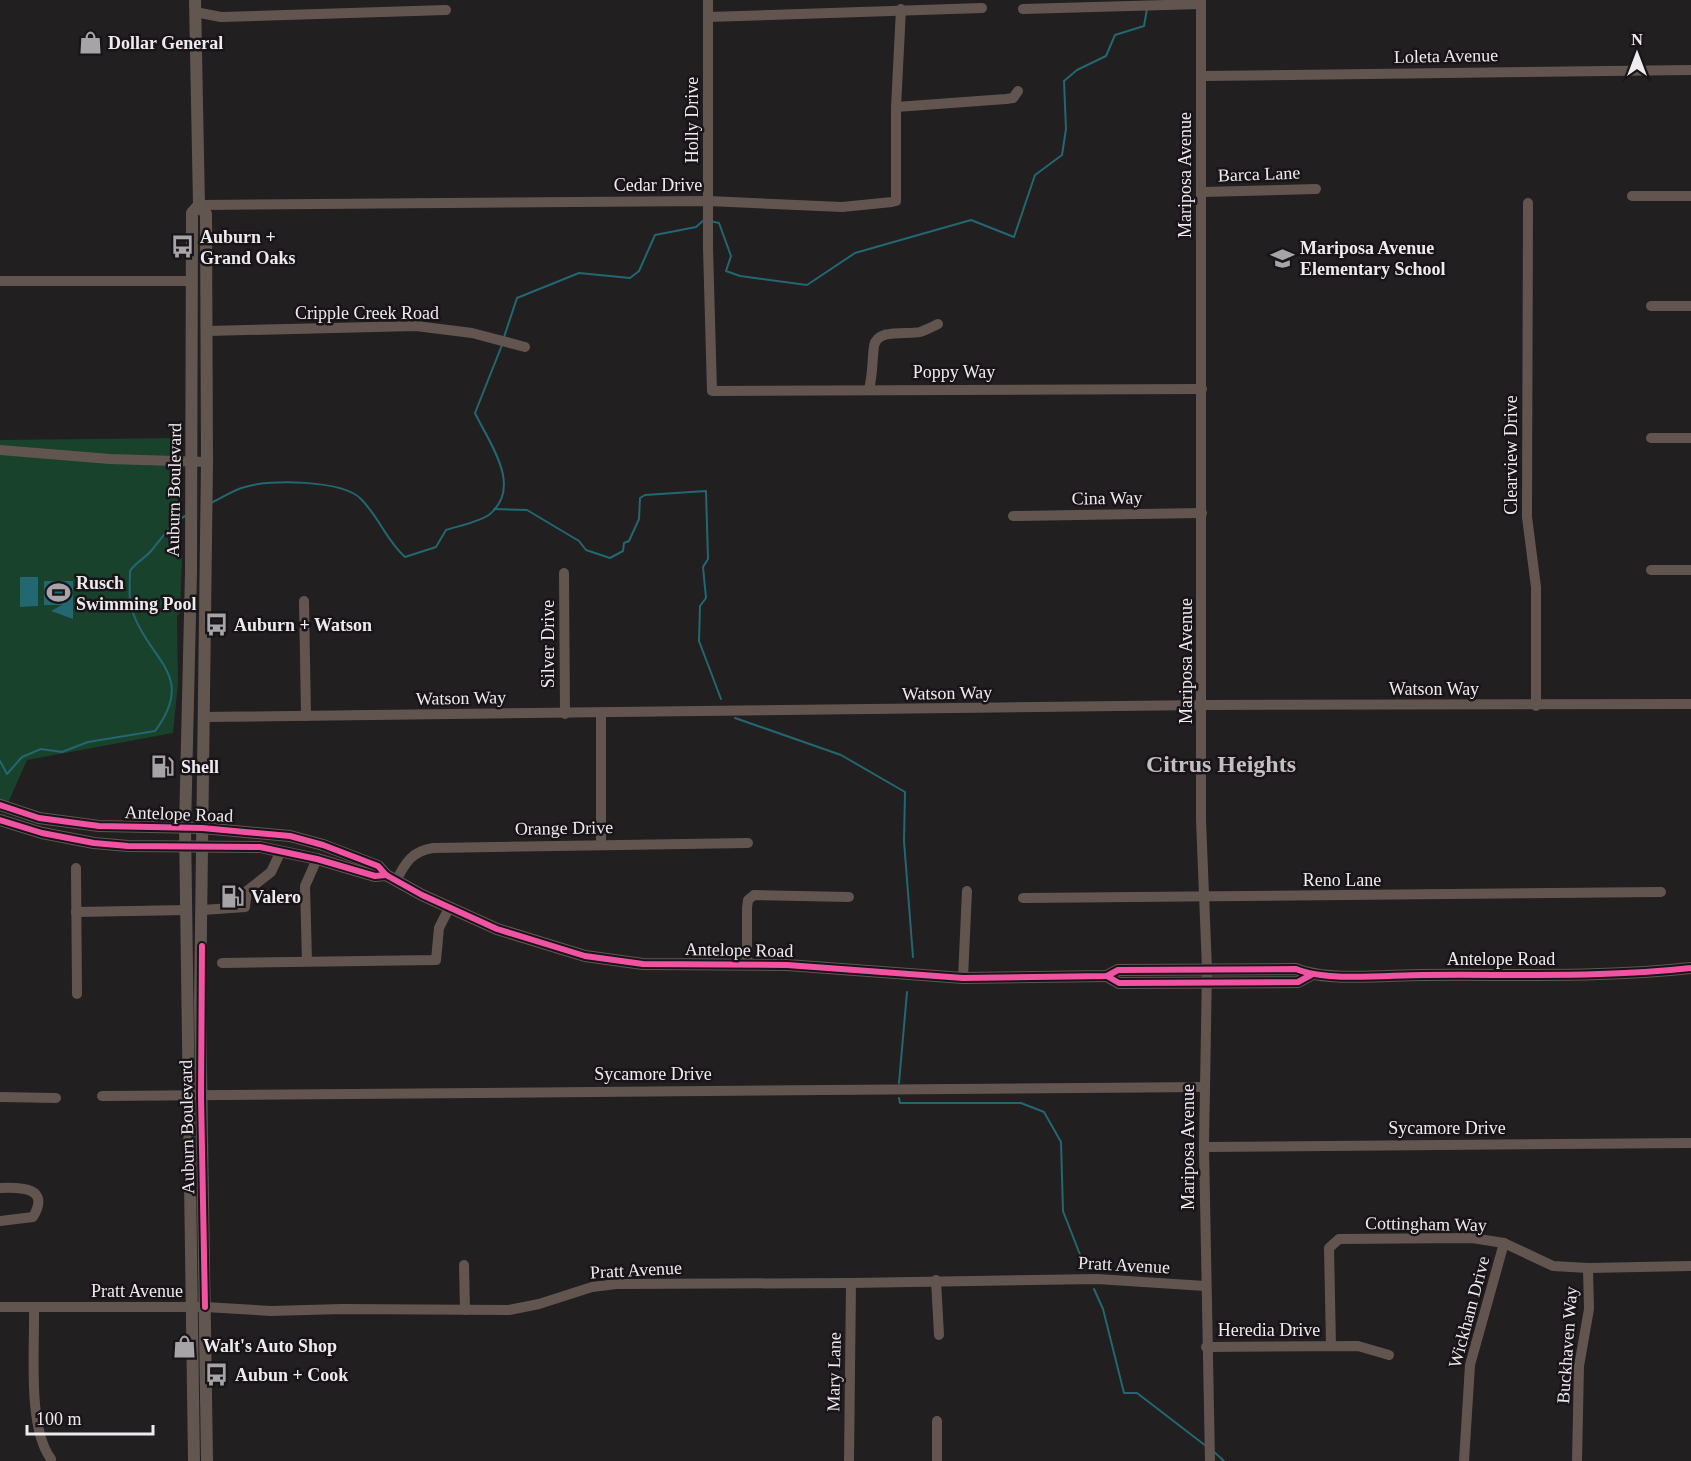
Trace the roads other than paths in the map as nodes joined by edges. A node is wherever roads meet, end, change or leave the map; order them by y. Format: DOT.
graph roads {
  1 [pos="708,0"];
  2 [pos="1201,2"];
  3 [pos="195,6"];
  4 [pos="982,8"];
  5 [pos="901,9"];
  6 [pos="1023,9"];
  7 [pos="446,10"];
  8 [pos="708,17"];
  9 [pos="1691,70"];
  10 [pos="1202,76"];
  11 [pos="1018,91"];
  12 [pos="896,107"];
  13 [pos="1316,189"];
  14 [pos="1202,192"];
  15 [pos="1632,196"];
  16 [pos="1691,196"];
  17 [pos="708,201"];
  18 [pos="1527,203"];
  19 [pos="199,205"];
  20 [pos="0,280"];
  21 [pos="191,281"];
  22 [pos="1651,306"];
  23 [pos="1691,306"];
  24 [pos="938,324"];
  25 [pos="207,331"];
  26 [pos="525,346"];
  27 [pos="710,384"];
  28 [pos="869,388"];
  29 [pos="1202,389"];
  30 [pos="1651,438"];
  31 [pos="1691,438"];
  32 [pos="0,450"];
  33 [pos="193,462"];
  34 [pos="207,462"];
  35 [pos="1202,513"];
  36 [pos="1013,516"];
  37 [pos="1651,570"];
  38 [pos="1691,570"];
  39 [pos="564,573"];
  40 [pos="304,601"];
  41 [pos="1691,704"];
  42 [pos="1202,705"];
  43 [pos="1536,706"];
  44 [pos="601,713"];
  45 [pos="565,714"];
  46 [pos="306,716"];
  47 [pos="204,717"];
  48 [pos="0,805"];
  49 [pos="0,820"];
  50 [pos="185,828"];
  51 [pos="202,828"];
  52 [pos="601,843"];
  53 [pos="748,843"];
  54 [pos="186,845"];
  55 [pos="203,845"];
  56 [pos="281,851"];
  57 [pos="317,859"];
  58 [pos="76,868"];
  59 [pos="391,878"];
  60 [pos="967,891"];
  61 [pos="1661,892"];
  62 [pos="849,897"];
  63 [pos="1204,897"];
  64 [pos="1023,898"];
  65 [pos="449,908"];
  66 [pos="187,910"];
  67 [pos="203,910"];
  68 [pos="76,912"];
  69 [pos="307,961"];
  70 [pos="222,963"];
  71 [pos="747,965"];
  72 [pos="1691,968"];
  73 [pos="1207,969"];
  74 [pos="1311,975"];
  75 [pos="1107,976"];
  76 [pos="963,978"];
  77 [pos="1207,983"];
  78 [pos="77,994"];
  79 [pos="1205,1087"];
  80 [pos="188,1094"];
  81 [pos="201,1095"];
  82 [pos="102,1096"];
  83 [pos="0,1097"];
  84 [pos="56,1098"];
  85 [pos="1691,1143"];
  86 [pos="1204,1147"];
  87 [pos="0,1188"];
  88 [pos="0,1221"];
  89 [pos="1504,1243"];
  90 [pos="464,1265"];
  91 [pos="1691,1266"];
  92 [pos="1588,1268"];
  93 [pos="936,1281"];
  94 [pos="851,1283"];
  95 [pos="1205,1286"];
  96 [pos="0,1307"];
  97 [pos="191,1307"];
  98 [pos="205,1307"];
  99 [pos="34,1308"];
  100 [pos="465,1310"];
  101 [pos="939,1335"];
  102 [pos="1331,1346"];
  103 [pos="1206,1347"];
  104 [pos="1389,1355"];
  105 [pos="192,1397"];
  106 [pos="937,1421"];
  107 [pos="51,1459"];
  108 [pos="194,1461"];
  109 [pos="200,1461"];
  110 [pos="207,1461"];
  111 [pos="849,1461"];
  112 [pos="937,1461"];
  113 [pos="1210,1461"];
  114 [pos="1464,1461"];
  115 [pos="1577,1461"];
  1 -- 8 [label="street, Holly Drive"];
  2 -- 6 [label="street, Mariposa Avenue"];
  2 -- 10 [label="street, Mariposa Avenue"];
  3 -- 7 [label="street"];
  3 -- 19 [label="main road, Auburn Boulevard"];
  4 -- 5 [label="street"];
  5 -- 8 [label="street"];
  5 -- 12 [label="street"];
  8 -- 17 [label="street, Holly Drive"];
  9 -- 10 [label="street, Loleta Avenue"];
  10 -- 14 [label="street, Mariposa Avenue"];
  11 -- 12 [label="street"];
  12 -- 17 [label="street, Cedar Drive"];
  13 -- 14 [label="street, Barca Lane"];
  14 -- 29 [label="street, Mariposa Avenue"];
  15 -- 16 [label="street"];
  17 -- 19 [label="street, Cedar Drive"];
  17 -- 27 [label="street, Holly Drive"];
  18 -- 43 [label="street, Clearview Drive"];
  19 -- 21 [label="main road, Auburn Boulevard"];
  19 -- 25 [label="main road, Auburn Boulevard"];
  20 -- 21 [label="street"];
  21 -- 33 [label="main road, Auburn Boulevard"];
  22 -- 23 [label="street"];
  24 -- 28 [label="street"];
  25 -- 26 [label="street, Cripple Creek Road"];
  25 -- 34 [label="main road, Auburn Boulevard"];
  27 -- 28 [label="street, Poppy Way"];
  28 -- 29 [label="street, Poppy Way"];
  29 -- 35 [label="street, Mariposa Avenue"];
  30 -- 31 [label="street"];
  32 -- 33 [label="street"];
  33 -- 34 [label="street"];
  33 -- 50 [label="main road, Auburn Boulevard"];
  34 -- 47 [label="main road, Auburn Boulevard"];
  35 -- 36 [label="street, Cina Way"];
  35 -- 42 [label="street, Mariposa Avenue"];
  37 -- 38 [label="street"];
  39 -- 45 [label="street, Silver Drive"];
  40 -- 46 [label="street"];
  41 -- 43 [label="street, Watson Way"];
  42 -- 43 [label="street, Watson Way"];
  42 -- 44 [label="street, Watson Way"];
  42 -- 63 [label="street, Mariposa Avenue"];
  44 -- 45 [label="street, Watson Way"];
  44 -- 52 [label="street"];
  45 -- 46 [label="street, Watson Way"];
  46 -- 47 [label="street, Watson Way"];
  47 -- 51 [label="main road, Auburn Boulevard"];
  48 -- 50 [label="main road, Antelope Road"];
  49 -- 54 [label="main road, Antelope Road"];
  50 -- 51 [label="main road, Antelope Road"];
  50 -- 54 [label="main road, Auburn Boulevard"];
  51 -- 55 [label="main road, Auburn Boulevard"];
  51 -- 59 [label="main road, Antelope Road"];
  52 -- 53 [label="street, Orange Drive"];
  52 -- 59 [label="street, Orange Drive"];
  54 -- 55 [label="main road, Antelope Road"];
  54 -- 66 [label="main road, Auburn Boulevard"];
  55 -- 56 [label="main road, Antelope Road"];
  55 -- 67 [label="main road, Auburn Boulevard"];
  56 -- 57 [label="main road, Antelope Road"];
  56 -- 67 [label="street"];
  57 -- 59 [label="main road, Antelope Road"];
  57 -- 69 [label="street"];
  58 -- 68 [label="street"];
  59 -- 65 [label="main road, Antelope Road"];
  60 -- 76 [label="street"];
  61 -- 63 [label="street, Reno Lane"];
  62 -- 71 [label="street"];
  63 -- 64 [label="street, Reno Lane"];
  63 -- 73 [label="street, Mariposa Avenue"];
  65 -- 69 [label="street"];
  65 -- 71 [label="main road, Antelope Road"];
  66 -- 68 [label="street"];
  66 -- 80 [label="main road, Auburn Boulevard"];
  67 -- 81 [label="main road, Auburn Boulevard"];
  68 -- 78 [label="street"];
  69 -- 70 [label="street"];
  71 -- 76 [label="main road, Antelope Road"];
  72 -- 74 [label="main road, Antelope Road"];
  73 -- 74 [label="main road, Antelope Road"];
  73 -- 75 [label="main road, Antelope Road"];
  73 -- 77 [label="street, Mariposa Avenue"];
  74 -- 77 [label="main road, Antelope Road"];
  75 -- 76 [label="main road, Antelope Road"];
  75 -- 77 [label="main road, Antelope Road"];
  77 -- 79 [label="street, Mariposa Avenue"];
  79 -- 81 [label="street, Sycamore Drive"];
  79 -- 86 [label="street, Mariposa Avenue"];
  80 -- 81 [label="street, Sycamore Drive"];
  80 -- 82 [label="street, Sycamore Drive"];
  80 -- 97 [label="main road, Auburn Boulevard"];
  81 -- 98 [label="main road, Auburn Boulevard"];
  83 -- 84 [label="street"];
  85 -- 86 [label="street, Sycamore Drive"];
  86 -- 95 [label="street, Mariposa Avenue"];
  87 -- 88 [label="street"];
  89 -- 92 [label="street, Cottingham Way"];
  89 -- 102 [label="street, Cottingham Way"];
  89 -- 114 [label="street, Wickham Drive"];
  90 -- 100 [label="street"];
  91 -- 92 [label="street, Cottingham Way"];
  92 -- 115 [label="street, Buckhaven Way"];
  93 -- 94 [label="street, Pratt Avenue"];
  93 -- 95 [label="street, Pratt Avenue"];
  93 -- 101 [label="street"];
  94 -- 100 [label="street, Pratt Avenue"];
  94 -- 111 [label="street, Mary Lane"];
  95 -- 103 [label="street, Mariposa Avenue"];
  96 -- 99 [label="street, Pratt Avenue"];
  97 -- 98 [label="street, Pratt Avenue"];
  97 -- 99 [label="street, Pratt Avenue"];
  97 -- 105 [label="main road, Auburn Boulevard"];
  98 -- 100 [label="street, Pratt Avenue"];
  98 -- 110 [label="main road, Auburn Boulevard"];
  99 -- 107 [label="street"];
  102 -- 103 [label="street, Heredia Drive"];
  102 -- 104 [label="street, Heredia Drive"];
  103 -- 113 [label="street, Mariposa Avenue"];
  105 -- 108 [label="main road, Auburn Boulevard"];
  105 -- 109 [label="main road"];
  106 -- 112 [label="street"];
}
